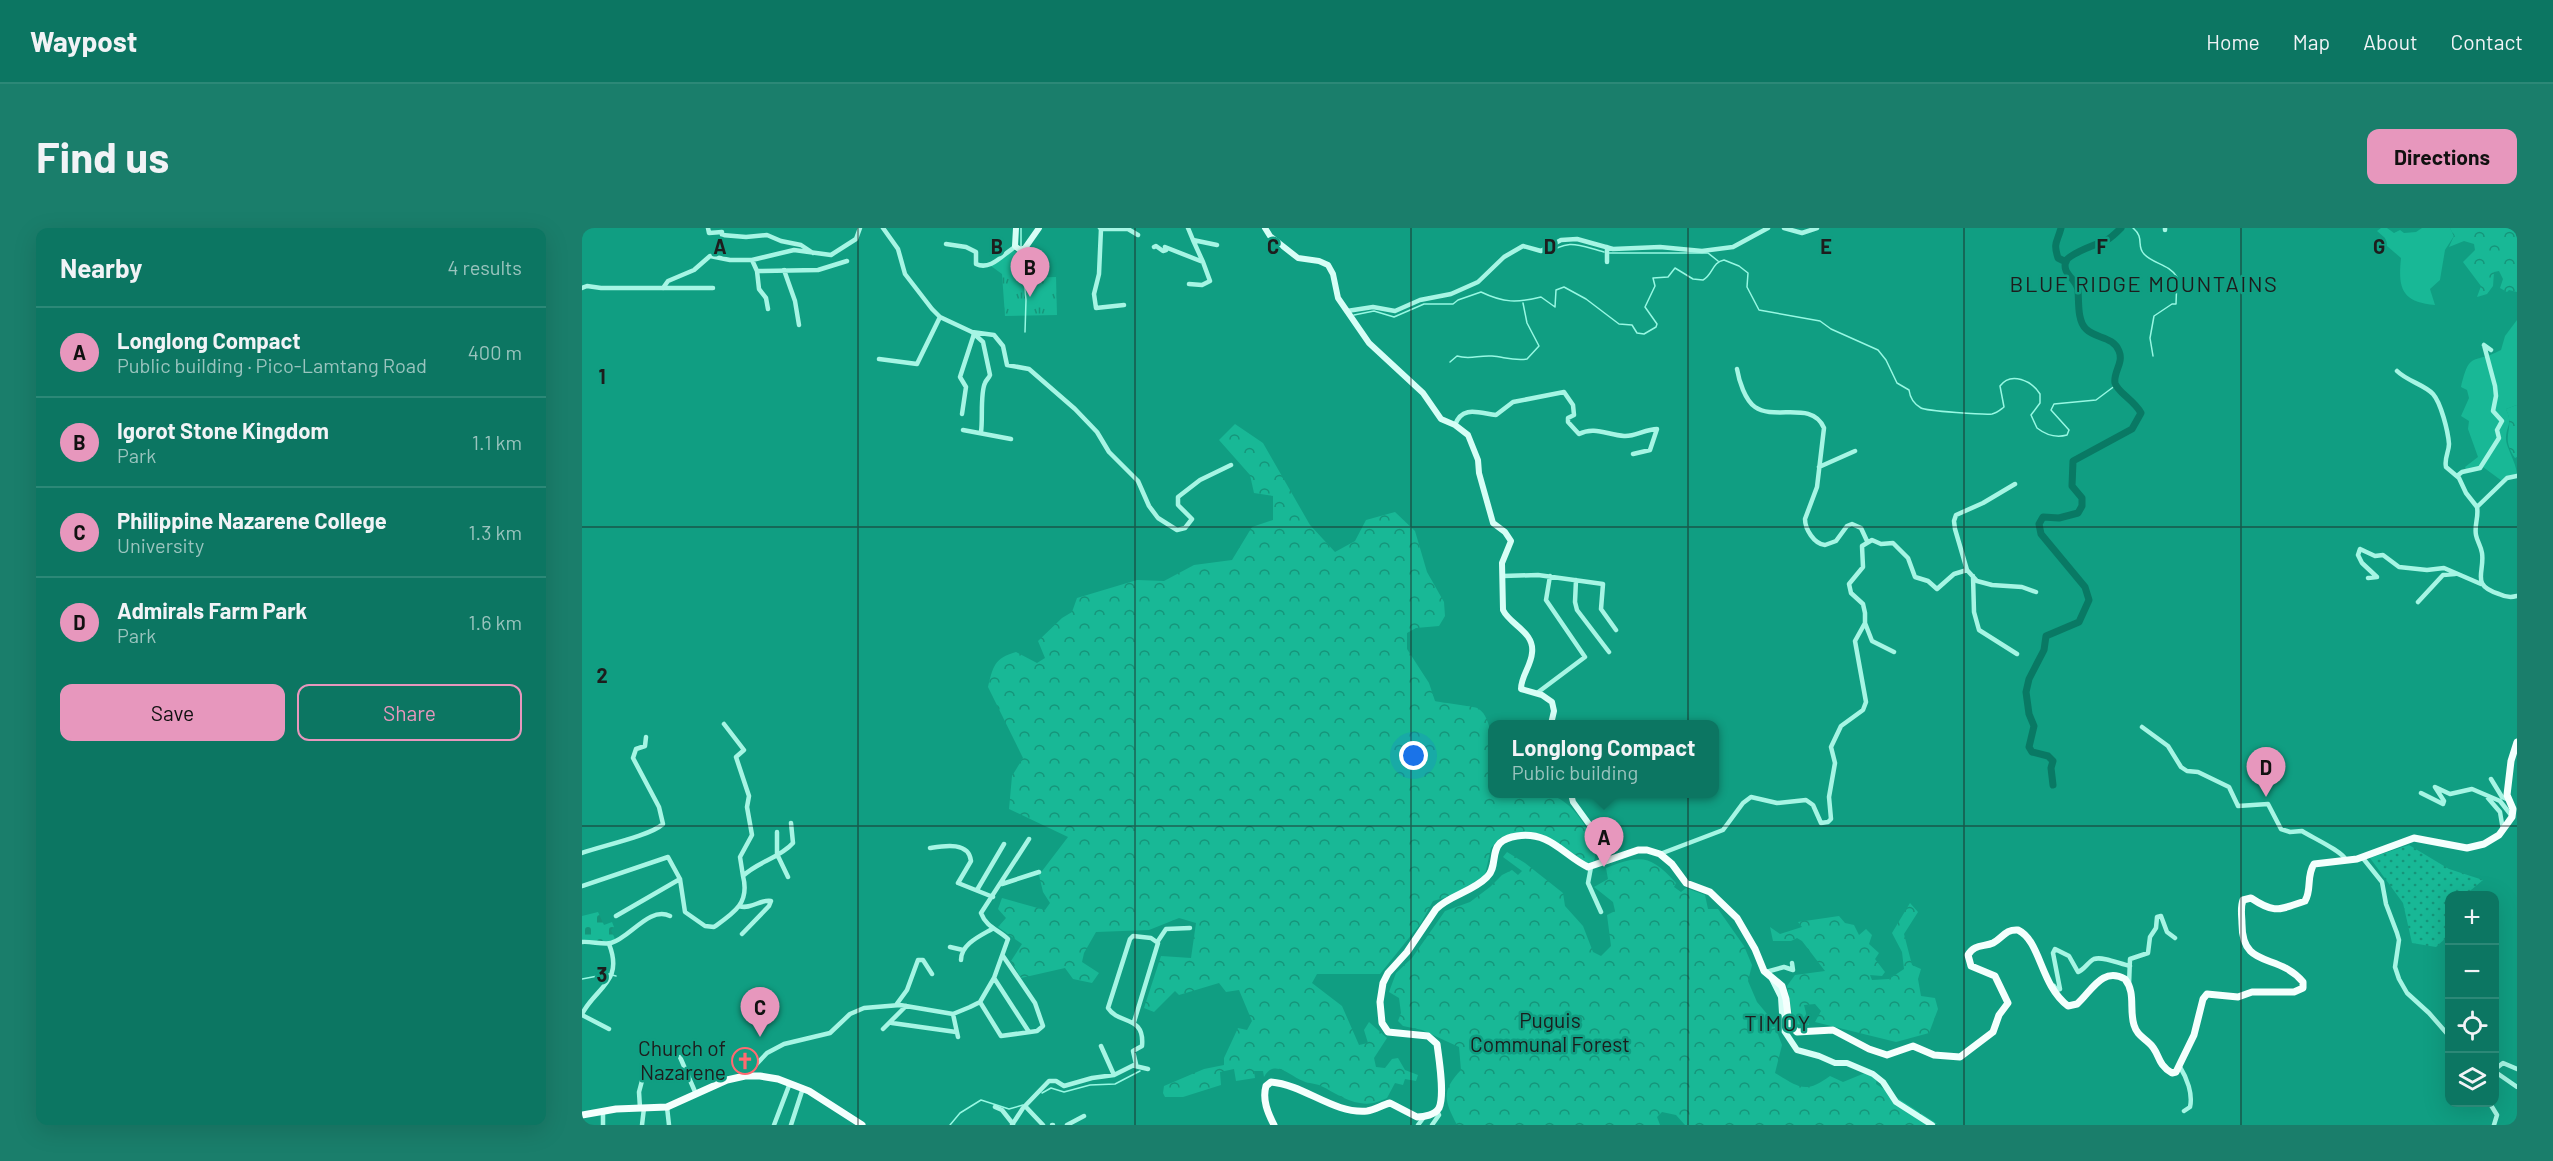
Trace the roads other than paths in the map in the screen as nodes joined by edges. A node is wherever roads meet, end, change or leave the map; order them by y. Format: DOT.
graph roads {
  1 [pos="708,228"];
  2 [pos="860,228"];
  3 [pos="883,228"];
  4 [pos="1016,228"];
  5 [pos="1039,228"];
  6 [pos="1101,228"];
  7 [pos="1188,228"];
  8 [pos="1265,228"];
  9 [pos="1768,228"];
  10 [pos="1784,228"];
  11 [pos="1817,228"];
  12 [pos="1138,235"];
  13 [pos="1193,240"];
  14 [pos="946,244"];
  15 [pos="1217,245"];
  16 [pos="1016,247"];
  17 [pos="1154,247"];
  18 [pos="1606,251"];
  19 [pos="813,253"];
  20 [pos="753,260"];
  21 [pos="846,261"];
  22 [pos="1203,261"];
  23 [pos="1607,262"];
  24 [pos="784,270"];
  25 [pos="757,271"];
  26 [pos="1189,284"];
  27 [pos="582,288"];
  28 [pos="663,288"];
  29 [pos="713,288"];
  30 [pos="1124,305"];
  31 [pos="768,309"];
  32 [pos="1347,311"];
  33 [pos="940,317"];
  34 [pos="799,325"];
  35 [pos="973,333"];
  36 [pos="2491,350"];
  37 [pos="879,359"];
  38 [pos="1737,369"];
  39 [pos="2397,371"];
  40 [pos="962,414"];
  41 [pos="1455,425"];
  42 [pos="963,430"];
  43 [pos="981,432"];
  44 [pos="1011,439"];
  45 [pos="1855,451"];
  46 [pos="1633,454"];
  47 [pos="1231,465"];
  48 [pos="1819,467"];
  49 [pos="2457,476"];
  50 [pos="2517,476"];
  51 [pos="2015,484"];
  52 [pos="2477,507"];
  53 [pos="1866,541"];
  54 [pos="1967,570"];
  55 [pos="2455,574"];
  56 [pos="1503,576"];
  57 [pos="1550,576"];
  58 [pos="1973,576"];
  59 [pos="2368,578"];
  60 [pos="1576,580"];
  61 [pos="2481,584"];
  62 [pos="2036,592"];
  63 [pos="2517,596"];
  64 [pos="2418,602"];
  65 [pos="1865,623"];
  66 [pos="1616,630"];
  67 [pos="1609,652"];
  68 [pos="1894,652"];
  69 [pos="2017,654"];
  70 [pos="1537,693"];
  71 [pos="1552,720"];
  72 [pos="724,724"];
  73 [pos="2142,727"];
  74 [pos="646,737"];
  75 [pos="2517,743"];
  76 [pos="2491,779"];
  77 [pos="2421,793"];
  78 [pos="2485,795"];
  79 [pos="1572,798"];
  80 [pos="2509,800"];
  81 [pos="2512,817"];
  82 [pos="791,822"];
  83 [pos="2503,830"];
  84 [pos="777,832"];
  85 [pos="1029,839"];
  86 [pos="1004,844"];
  87 [pos="930,848"];
  88 [pos="582,853"];
  89 [pos="777,854"];
  90 [pos="1660,854"];
  91 [pos="2362,857"];
  92 [pos="2346,860"];
  93 [pos="1603,862"];
  94 [pos="1591,867"];
  95 [pos="1039,872"];
  96 [pos="743,876"];
  97 [pos="789,877"];
  98 [pos="680,879"];
  99 [pos="1001,885"];
  100 [pos="582,886"];
  101 [pos="977,890"];
  102 [pos="993,897"];
  103 [pos="739,906"];
  104 [pos="1601,912"];
  105 [pos="616,916"];
  106 [pos="670,916"];
  107 [pos="1190,928"];
  108 [pos="992,929"];
  109 [pos="742,934"];
  110 [pos="2175,938"];
  111 [pos="1158,941"];
  112 [pos="582,942"];
  113 [pos="609,944"];
  114 [pos="950,947"];
  115 [pos="963,950"];
  116 [pos="1003,956"];
  117 [pos="961,960"];
  118 [pos="1792,963"];
  119 [pos="2130,966"];
  120 [pos="932,974"];
  121 [pos="1768,974"];
  122 [pos="994,978"];
  123 [pos="2045,979"];
  124 [pos="2129,985"];
  125 [pos="980,1002"];
  126 [pos="896,1005"];
  127 [pos="906,1006"];
  128 [pos="582,1014"];
  129 [pos="953,1014"];
  130 [pos="1134,1022"];
  131 [pos="892,1023"];
  132 [pos="609,1029"];
  133 [pos="883,1029"];
  134 [pos="2445,1031"];
  135 [pos="1029,1032"];
  136 [pos="1101,1046"];
  137 [pos="680,1057"];
  138 [pos="1135,1066"];
  139 [pos="2499,1066"];
  140 [pos="2180,1067"];
  141 [pos="1148,1069"];
  142 [pos="2517,1069"];
  143 [pos="2499,1073"];
  144 [pos="1114,1075"];
  145 [pos="746,1076"];
  146 [pos="643,1077"];
  147 [pos="790,1083"];
  148 [pos="2517,1087"];
  149 [pos="803,1088"];
  150 [pos="696,1094"];
  151 [pos="1025,1106"];
  152 [pos="667,1107"];
  153 [pos="994,1107"];
  154 [pos="2492,1107"];
  155 [pos="642,1108"];
  156 [pos="1437,1111"];
  157 [pos="2184,1111"];
  158 [pos="603,1112"];
  159 [pos="582,1115"];
  160 [pos="1084,1116"];
  161 [pos="1424,1117"];
  162 [pos="1012,1124"];
  163 [pos="1070,1124"];
  164 [pos="603,1125"];
  165 [pos="642,1125"];
  166 [pos="670,1125"];
  167 [pos="774,1125"];
  168 [pos="791,1125"];
  169 [pos="862,1125"];
  170 [pos="1043,1125"];
  171 [pos="1274,1125"];
  172 [pos="1418,1125"];
  173 [pos="1432,1125"];
  174 [pos="1932,1125"];
  175 [pos="2494,1125"];
  1 -- 19 [label="street"];
  2 -- 19 [label="street"];
  3 -- 33 [label="street"];
  4 -- 16 [label="main road"];
  5 -- 16 [label="main road"];
  6 -- 12 [label="street"];
  6 -- 30 [label="street"];
  7 -- 13 [label="street"];
  8 -- 32 [label="main road"];
  9 -- 18 [label="street"];
  10 -- 11 [label="street"];
  13 -- 15 [label="street"];
  13 -- 22 [label="street"];
  14 -- 16 [label="street"];
  17 -- 22 [label="street"];
  18 -- 23 [label="street"];
  18 -- 32 [label="street"];
  19 -- 20 [label="street"];
  20 -- 25 [label="street"];
  20 -- 28 [label="street"];
  21 -- 24 [label="street"];
  22 -- 26 [label="street"];
  24 -- 25 [label="street"];
  24 -- 34 [label="street"];
  25 -- 31 [label="street"];
  27 -- 28 [label="street"];
  28 -- 29 [label="street"];
  32 -- 41 [label="main road"];
  33 -- 35 [label="street"];
  33 -- 37 [label="street"];
  35 -- 40 [label="street"];
  35 -- 43 [label="street"];
  35 -- 47 [label="street"];
  36 -- 49 [label="street"];
  38 -- 48 [label="street"];
  39 -- 49 [label="street"];
  41 -- 46 [label="street"];
  41 -- 56 [label="main road"];
  42 -- 43 [label="street"];
  43 -- 44 [label="street"];
  45 -- 48 [label="street"];
  48 -- 53 [label="street"];
  49 -- 52 [label="street"];
  50 -- 52 [label="street"];
  51 -- 54 [label="street"];
  52 -- 61 [label="street"];
  53 -- 54 [label="street"];
  53 -- 65 [label="street"];
  54 -- 58 [label="street"];
  55 -- 59 [label="street"];
  55 -- 61 [label="street"];
  55 -- 64 [label="street"];
  56 -- 57 [label="street"];
  56 -- 70 [label="main road"];
  57 -- 60 [label="street"];
  57 -- 70 [label="street"];
  58 -- 62 [label="street"];
  58 -- 69 [label="street"];
  60 -- 66 [label="street"];
  60 -- 67 [label="street"];
  61 -- 63 [label="street"];
  65 -- 68 [label="street"];
  65 -- 90 [label="street"];
  70 -- 71 [label="main road"];
  72 -- 96 [label="street"];
  73 -- 92 [label="street"];
  74 -- 88 [label="street"];
  75 -- 80 [label="main road"];
  76 -- 80 [label="street"];
  77 -- 78 [label="street"];
  78 -- 81 [label="street"];
  78 -- 83 [label="street"];
  79 -- 93 [label="main road"];
  80 -- 81 [label="main road"];
  81 -- 83 [label="main road"];
  82 -- 89 [label="street"];
  83 -- 91 [label="main road"];
  84 -- 89 [label="street"];
  85 -- 99 [label="street"];
  86 -- 101 [label="street"];
  87 -- 101 [label="street"];
  89 -- 96 [label="street"];
  89 -- 97 [label="street"];
  90 -- 93 [label="main road"];
  90 -- 121 [label="main road"];
  91 -- 92 [label="main road"];
  91 -- 134 [label="street"];
  92 -- 140 [label="main road"];
  93 -- 94 [label="main road"];
  94 -- 104 [label="street"];
  94 -- 156 [label="main road"];
  95 -- 99 [label="street"];
  96 -- 103 [label="street"];
  98 -- 100 [label="street"];
  98 -- 103 [label="street"];
  98 -- 105 [label="street"];
  99 -- 102 [label="street"];
  101 -- 102 [label="street"];
  102 -- 108 [label="street"];
  103 -- 109 [label="street"];
  106 -- 113 [label="street"];
  107 -- 111 [label="street"];
  108 -- 115 [label="street"];
  108 -- 116 [label="street"];
  110 -- 119 [label="street"];
  111 -- 130 [label="street"];
  111 -- 130 [label="street"];
  112 -- 113 [label="street"];
  113 -- 128 [label="street"];
  114 -- 115 [label="street"];
  115 -- 117 [label="street"];
  116 -- 122 [label="street"];
  116 -- 135 [label="street"];
  118 -- 121 [label="street"];
  119 -- 123 [label="street"];
  119 -- 124 [label="street"];
  120 -- 126 [label="street"];
  121 -- 123 [label="main road"];
  121 -- 174 [label="main road"];
  122 -- 125 [label="street"];
  122 -- 135 [label="street"];
  123 -- 124 [label="main road"];
  124 -- 140 [label="main road"];
  125 -- 129 [label="street"];
  125 -- 135 [label="street"];
  126 -- 127 [label="street"];
  126 -- 145 [label="street"];
  127 -- 129 [label="street"];
  127 -- 131 [label="street"];
  128 -- 132 [label="street"];
  129 -- 131 [label="street"];
  130 -- 138 [label="street"];
  131 -- 133 [label="street"];
  136 -- 144 [label="street"];
  137 -- 150 [label="street"];
  138 -- 141 [label="street"];
  138 -- 144 [label="street"];
  139 -- 142 [label="street"];
  140 -- 157 [label="street"];
  143 -- 148 [label="street"];
  144 -- 151 [label="street"];
  145 -- 147 [label="main road"];
  145 -- 150 [label="main road"];
  146 -- 155 [label="street"];
  147 -- 149 [label="main road"];
  147 -- 167 [label="street"];
  149 -- 168 [label="street"];
  149 -- 169 [label="main road"];
  150 -- 152 [label="main road"];
  151 -- 162 [label="street"];
  151 -- 170 [label="street"];
  152 -- 155 [label="main road"];
  152 -- 166 [label="street"];
  153 -- 162 [label="street"];
  154 -- 175 [label="street"];
  155 -- 158 [label="main road"];
  155 -- 165 [label="street"];
  156 -- 161 [label="main road"];
  156 -- 173 [label="street"];
  158 -- 159 [label="main road"];
  158 -- 164 [label="street"];
  160 -- 163 [label="street"];
  161 -- 171 [label="main road"];
  161 -- 172 [label="street"];
}
